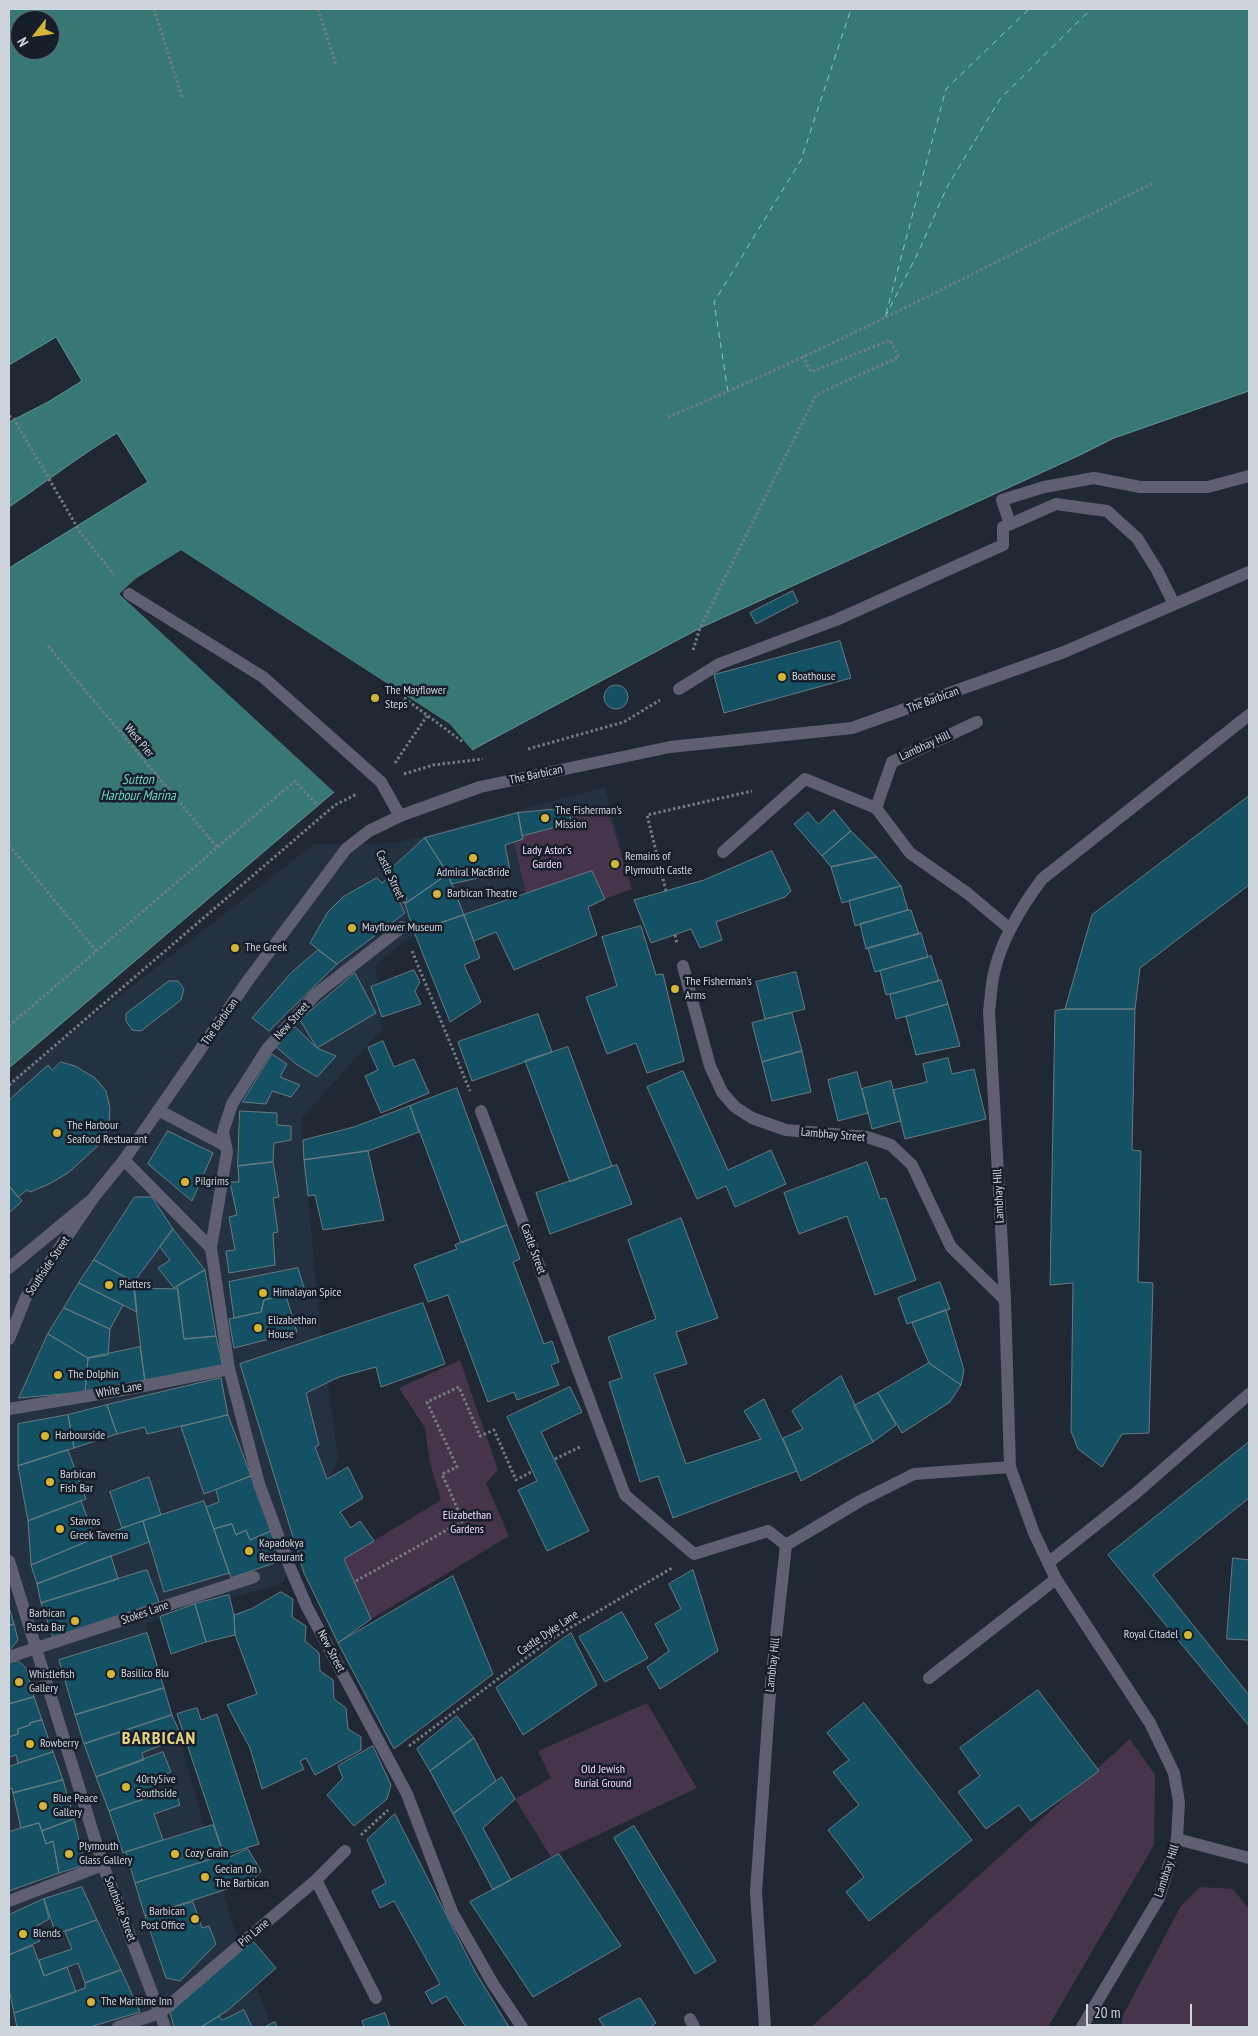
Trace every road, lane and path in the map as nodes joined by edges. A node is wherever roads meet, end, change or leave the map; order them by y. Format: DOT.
graph roads {
  1 [pos="154,9"];
  2 [pos="318,9"];
  3 [pos="336,65"];
  4 [pos="182,97"];
  5 [pos="1153,183"];
  6 [pos="803,356"];
  7 [pos="9,416"];
  8 [pos="668,417"];
  9 [pos="1249,476"];
  10 [pos="1007,525"];
  11 [pos="1249,572"];
  12 [pos="129,594"];
  13 [pos="1174,604"];
  14 [pos="48,646"];
  15 [pos="679,689"];
  16 [pos="404,698"];
  17 [pos="1249,715"];
  18 [pos="427,716"];
  19 [pos="977,722"];
  20 [pos="463,742"];
  21 [pos="521,751"];
  22 [pos="381,782"];
  23 [pos="759,789"];
  24 [pos="318,806"];
  25 [pos="876,808"];
  26 [pos="400,816"];
  27 [pos="369,832"];
  28 [pos="9,846"];
  29 [pos="217,847"];
  30 [pos="723,852"];
  31 [pos="666,891"];
  32 [pos="402,927"];
  33 [pos="1010,929"];
  34 [pos="98,952"];
  35 [pos="683,966"];
  36 [pos="9,1026"];
  37 [pos="9,1085"];
  38 [pos="158,1110"];
  39 [pos="481,1111"];
  40 [pos="226,1146"];
  41 [pos="124,1160"];
  42 [pos="94,1197"];
  43 [pos="211,1248"];
  44 [pos="9,1268"];
  45 [pos="1005,1300"];
  46 [pos="9,1339"];
  47 [pos="229,1369"];
  48 [pos="1249,1394"];
  49 [pos="9,1409"];
  50 [pos="1010,1467"];
  51 [pos="532,1471"];
  52 [pos="675,1538"];
  53 [pos="786,1545"];
  54 [pos="9,1561"];
  55 [pos="1048,1562"];
  56 [pos="254,1576"];
  57 [pos="1056,1579"];
  58 [pos="356,1580"];
  59 [pos="36,1650"];
  60 [pos="9,1657"];
  61 [pos="929,1678"];
  62 [pos="414,1741"];
  63 [pos="1178,1838"];
  64 [pos="345,1851"];
  65 [pos="1249,1858"];
  66 [pos="103,1865"];
  67 [pos="316,1880"];
  68 [pos="9,1901"];
  69 [pos="376,1998"];
  70 [pos="160,2013"];
  71 [pos="118,2027"];
  72 [pos="165,2027"];
  73 [pos="522,2027"];
  74 [pos="764,2027"];
  75 [pos="1082,2027"];
  1 -- 4 [label="path"];
  2 -- 3 [label="path"];
  5 -- 6 [label="path"];
  6 -- 8 [label="path"];
  6 -- 15 [label="path"];
  7 -- 12 [label="path"];
  9 -- 10 [label="street"];
  10 -- 13 [label="street"];
  10 -- 15 [label="street"];
  11 -- 13 [label="street, The Barbican"];
  12 -- 22 [label="street"];
  13 -- 26 [label="street, The Barbican"];
  14 -- 29 [label="path, West Pier"];
  15 -- 21 [label="path"];
  16 -- 18 [label="path"];
  17 -- 33 [label="street, Lambhay Hill"];
  18 -- 20 [label="path"];
  18 -- 22 [label="path"];
  19 -- 25 [label="street, Lambhay Hill"];
  22 -- 26 [label="street"];
  22 -- 37 [label="path"];
  23 -- 31 [label="path"];
  24 -- 29 [label="path"];
  25 -- 30 [label="street"];
  25 -- 33 [label="street"];
  26 -- 27 [label="street, The Barbican"];
  27 -- 32 [label="path, Castle Street"];
  27 -- 38 [label="street, The Barbican"];
  28 -- 34 [label="path"];
  29 -- 34 [label="path"];
  32 -- 39 [label="path, Castle Street"];
  32 -- 40 [label="street, New Street"];
  33 -- 45 [label="street, Lambhay Hill"];
  34 -- 36 [label="path"];
  35 -- 45 [label="street, Lambhay Street"];
  38 -- 40 [label="street"];
  38 -- 41 [label="street, The Barbican"];
  39 -- 52 [label="street, Castle Street"];
  40 -- 43 [label="street, New Street"];
  41 -- 42 [label="street, The Barbican"];
  41 -- 43 [label="street"];
  42 -- 44 [label="street, The Barbican"];
  42 -- 46 [label="street, Southside Street"];
  43 -- 47 [label="street, New Street"];
  45 -- 50 [label="street, Lambhay Hill"];
  47 -- 49 [label="street, White Lane"];
  47 -- 73 [label="street, New Street"];
  48 -- 55 [label="street"];
  50 -- 53 [label="street"];
  50 -- 55 [label="street, Lambhay Hill"];
  51 -- 58 [label="path"];
  52 -- 53 [label="street, Castle Street"];
  52 -- 62 [label="path, Castle Dyke Lane"];
  53 -- 74 [label="street, Lambhay Hill"];
  54 -- 59 [label="street, Southside Street"];
  55 -- 57 [label="street, Lambhay Hill"];
  56 -- 59 [label="street, Stokes Lane"];
  57 -- 61 [label="street"];
  57 -- 63 [label="street, Lambhay Hill"];
  59 -- 60 [label="street, Stokes Lane"];
  59 -- 66 [label="street, Southside Street"];
  63 -- 65 [label="street"];
  63 -- 75 [label="street, Lambhay Hill"];
  64 -- 67 [label="street, Pin Lane"];
  66 -- 68 [label="street"];
  66 -- 70 [label="street, Southside Street"];
  67 -- 69 [label="street"];
  67 -- 70 [label="street, Pin Lane"];
  70 -- 71 [label="street"];
  70 -- 72 [label="street, Southside Street"];
}
